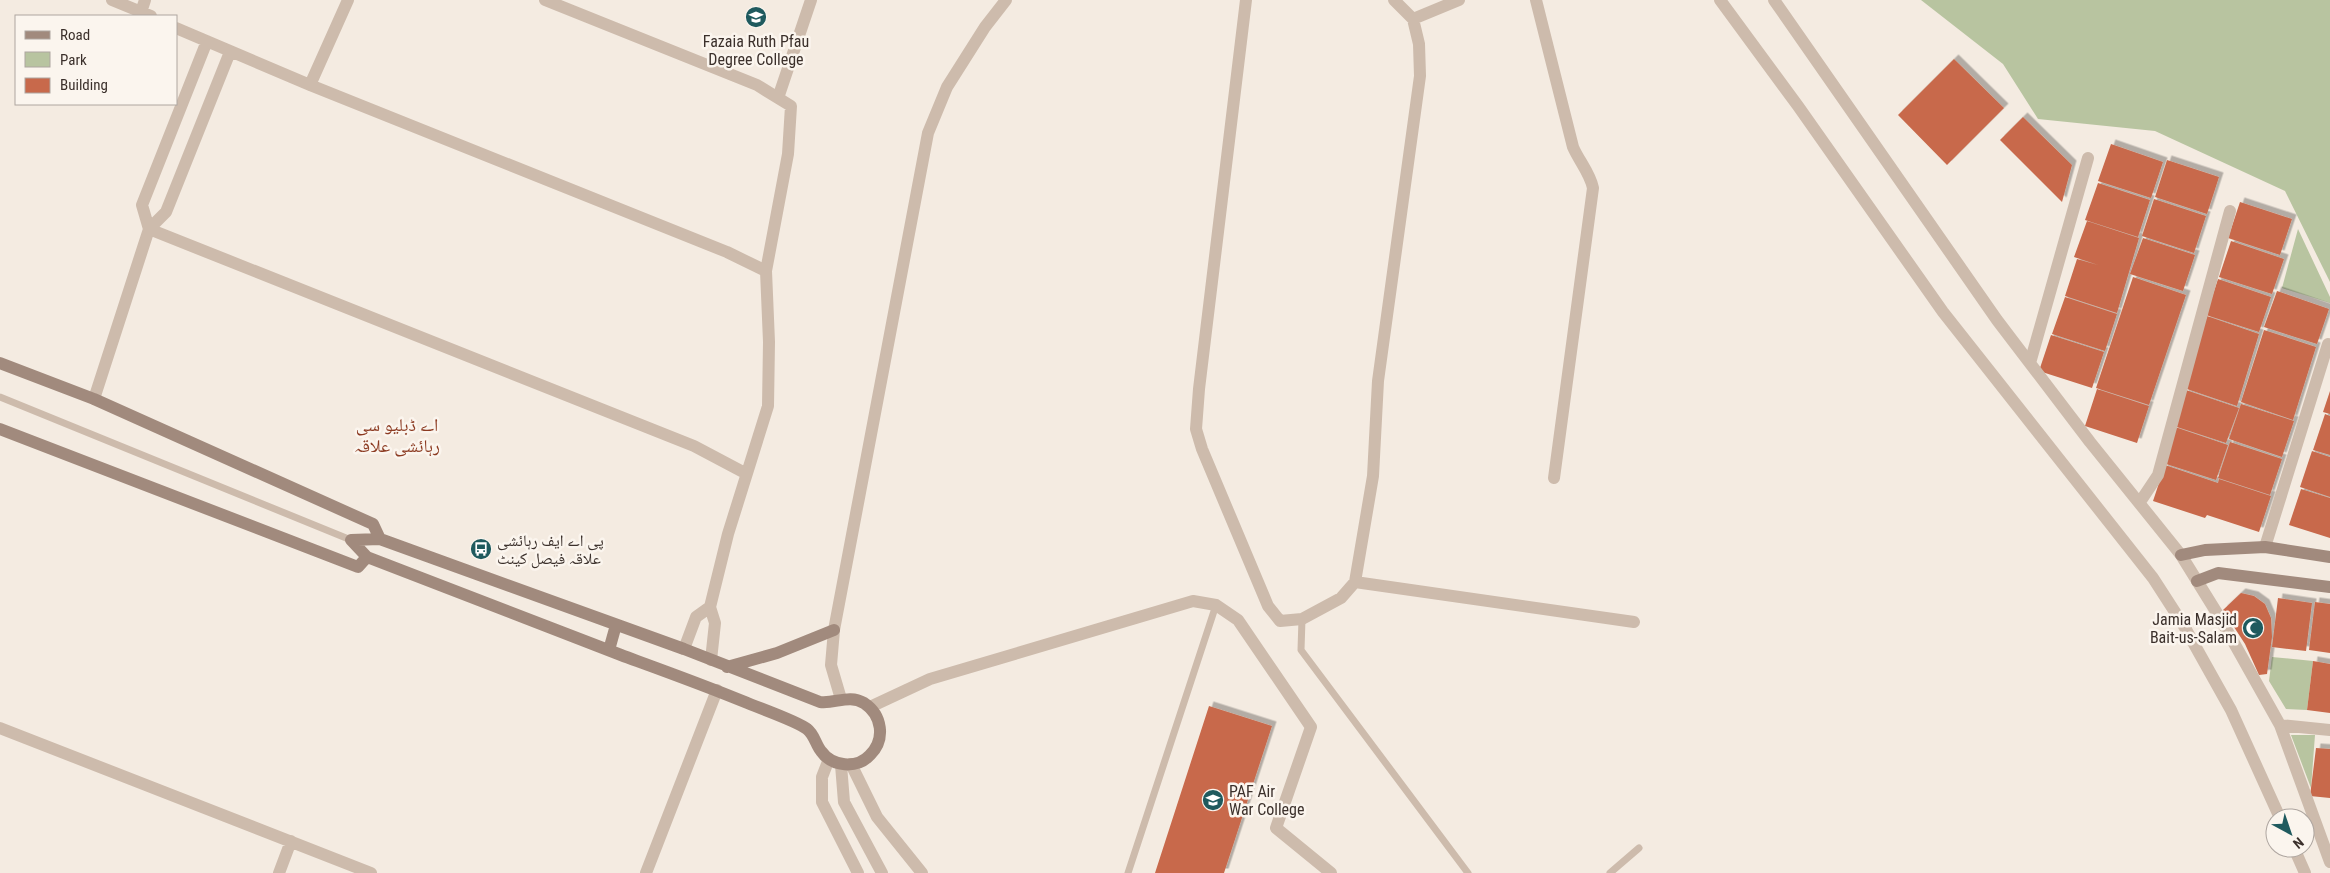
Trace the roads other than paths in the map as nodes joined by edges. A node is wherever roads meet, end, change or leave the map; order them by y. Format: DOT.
graph roads {
  1 [pos="112,0"];
  2 [pos="348,0"];
  3 [pos="545,0"];
  4 [pos="811,0"];
  5 [pos="1006,0"];
  6 [pos="1246,0"];
  7 [pos="1394,0"];
  8 [pos="1459,0"];
  9 [pos="1536,0"];
  10 [pos="1720,0"];
  11 [pos="1774,0"];
  12 [pos="146,9"];
  13 [pos="1413,19"];
  14 [pos="178,29"];
  15 [pos="207,41"];
  16 [pos="230,52"];
  17 [pos="310,85"];
  18 [pos="778,98"];
  19 [pos="2088,158"];
  20 [pos="2230,211"];
  21 [pos="149,229"];
  22 [pos="766,271"];
  23 [pos="2328,344"];
  24 [pos="0,363"];
  25 [pos="2030,363"];
  26 [pos="0,397"];
  27 [pos="94,399"];
  28 [pos="0,429"];
  29 [pos="745,473"];
  30 [pos="1554,478"];
  31 [pos="2140,502"];
  32 [pos="380,539"];
  33 [pos="351,540"];
  34 [pos="2265,547"];
  35 [pos="2181,554"];
  36 [pos="367,557"];
  37 [pos="2330,557"];
  38 [pos="2197,581"];
  39 [pos="1356,582"];
  40 [pos="2330,587"];
  41 [pos="1216,605"];
  42 [pos="710,607"];
  43 [pos="1302,619"];
  44 [pos="1634,622"];
  45 [pos="616,625"];
  46 [pos="834,630"];
  47 [pos="684,649"];
  48 [pos="609,650"];
  49 [pos="711,660"];
  50 [pos="727,667"];
  51 [pos="717,690"];
  52 [pos="841,699"];
  53 [pos="870,707"];
  54 [pos="2280,725"];
  55 [pos="0,728"];
  56 [pos="2330,730"];
  57 [pos="840,763"];
  58 [pos="2276,808"];
  59 [pos="291,841"];
  60 [pos="1639,848"];
  61 [pos="2298,858"];
  62 [pos="2330,862"];
  63 [pos="279,873"];
  64 [pos="371,873"];
  65 [pos="646,873"];
  66 [pos="858,873"];
  67 [pos="882,873"];
  68 [pos="922,873"];
  69 [pos="1128,873"];
  70 [pos="1331,873"];
  71 [pos="1468,873"];
  72 [pos="1610,873"];
  73 [pos="2305,873"];
  1 -- 12 [label="street"];
  2 -- 17 [label="street"];
  3 -- 18 [label="street"];
  4 -- 18 [label="street"];
  5 -- 46 [label="street"];
  6 -- 43 [label="street"];
  7 -- 13 [label="street"];
  8 -- 13 [label="street"];
  9 -- 30 [label="street"];
  10 -- 58 [label="street"];
  11 -- 25 [label="street"];
  13 -- 39 [label="street"];
  14 -- 15 [label="street"];
  15 -- 16 [label="street"];
  15 -- 21 [label="street"];
  16 -- 17 [label="street"];
  16 -- 21 [label="street"];
  17 -- 22 [label="street"];
  18 -- 22 [label="street"];
  19 -- 25 [label="street"];
  20 -- 31 [label="street"];
  21 -- 27 [label="street"];
  21 -- 29 [label="street"];
  22 -- 29 [label="street"];
  23 -- 34 [label="street"];
  24 -- 27 [label="street"];
  25 -- 31 [label="street"];
  26 -- 33 [label="lane"];
  27 -- 32 [label="street"];
  28 -- 36 [label="street"];
  29 -- 42 [label="street"];
  31 -- 35 [label="street"];
  32 -- 33 [label="street"];
  32 -- 45 [label="street"];
  33 -- 36 [label="street"];
  34 -- 35 [label="street"];
  34 -- 37 [label="street"];
  35 -- 38 [label="street"];
  36 -- 48 [label="street"];
  38 -- 40 [label="street"];
  38 -- 54 [label="street"];
  39 -- 43 [label="street"];
  39 -- 44 [label="street"];
  41 -- 53 [label="street"];
  41 -- 69 [label="lane"];
  41 -- 70 [label="street"];
  42 -- 47 [label="street"];
  42 -- 49 [label="street"];
  43 -- 71 [label="lane"];
  45 -- 47 [label="street"];
  45 -- 48 [label="street"];
  46 -- 50 [label="street"];
  46 -- 52 [label="street"];
  47 -- 49 [label="street"];
  48 -- 51 [label="street"];
  49 -- 50 [label="street"];
  50 -- 52 [label="street"];
  51 -- 57 [label="street"];
  51 -- 65 [label="street"];
  52 -- 53 [label="street"];
  53 -- 57 [label="street"];
  54 -- 56 [label="street"];
  54 -- 62 [label="street"];
  55 -- 59 [label="street"];
  57 -- 66 [label="street"];
  57 -- 67 [label="street"];
  57 -- 68 [label="street"];
  59 -- 63 [label="street"];
  59 -- 64 [label="street"];
  60 -- 72 [label="lane"];
  61 -- 73 [label="street"];
}
